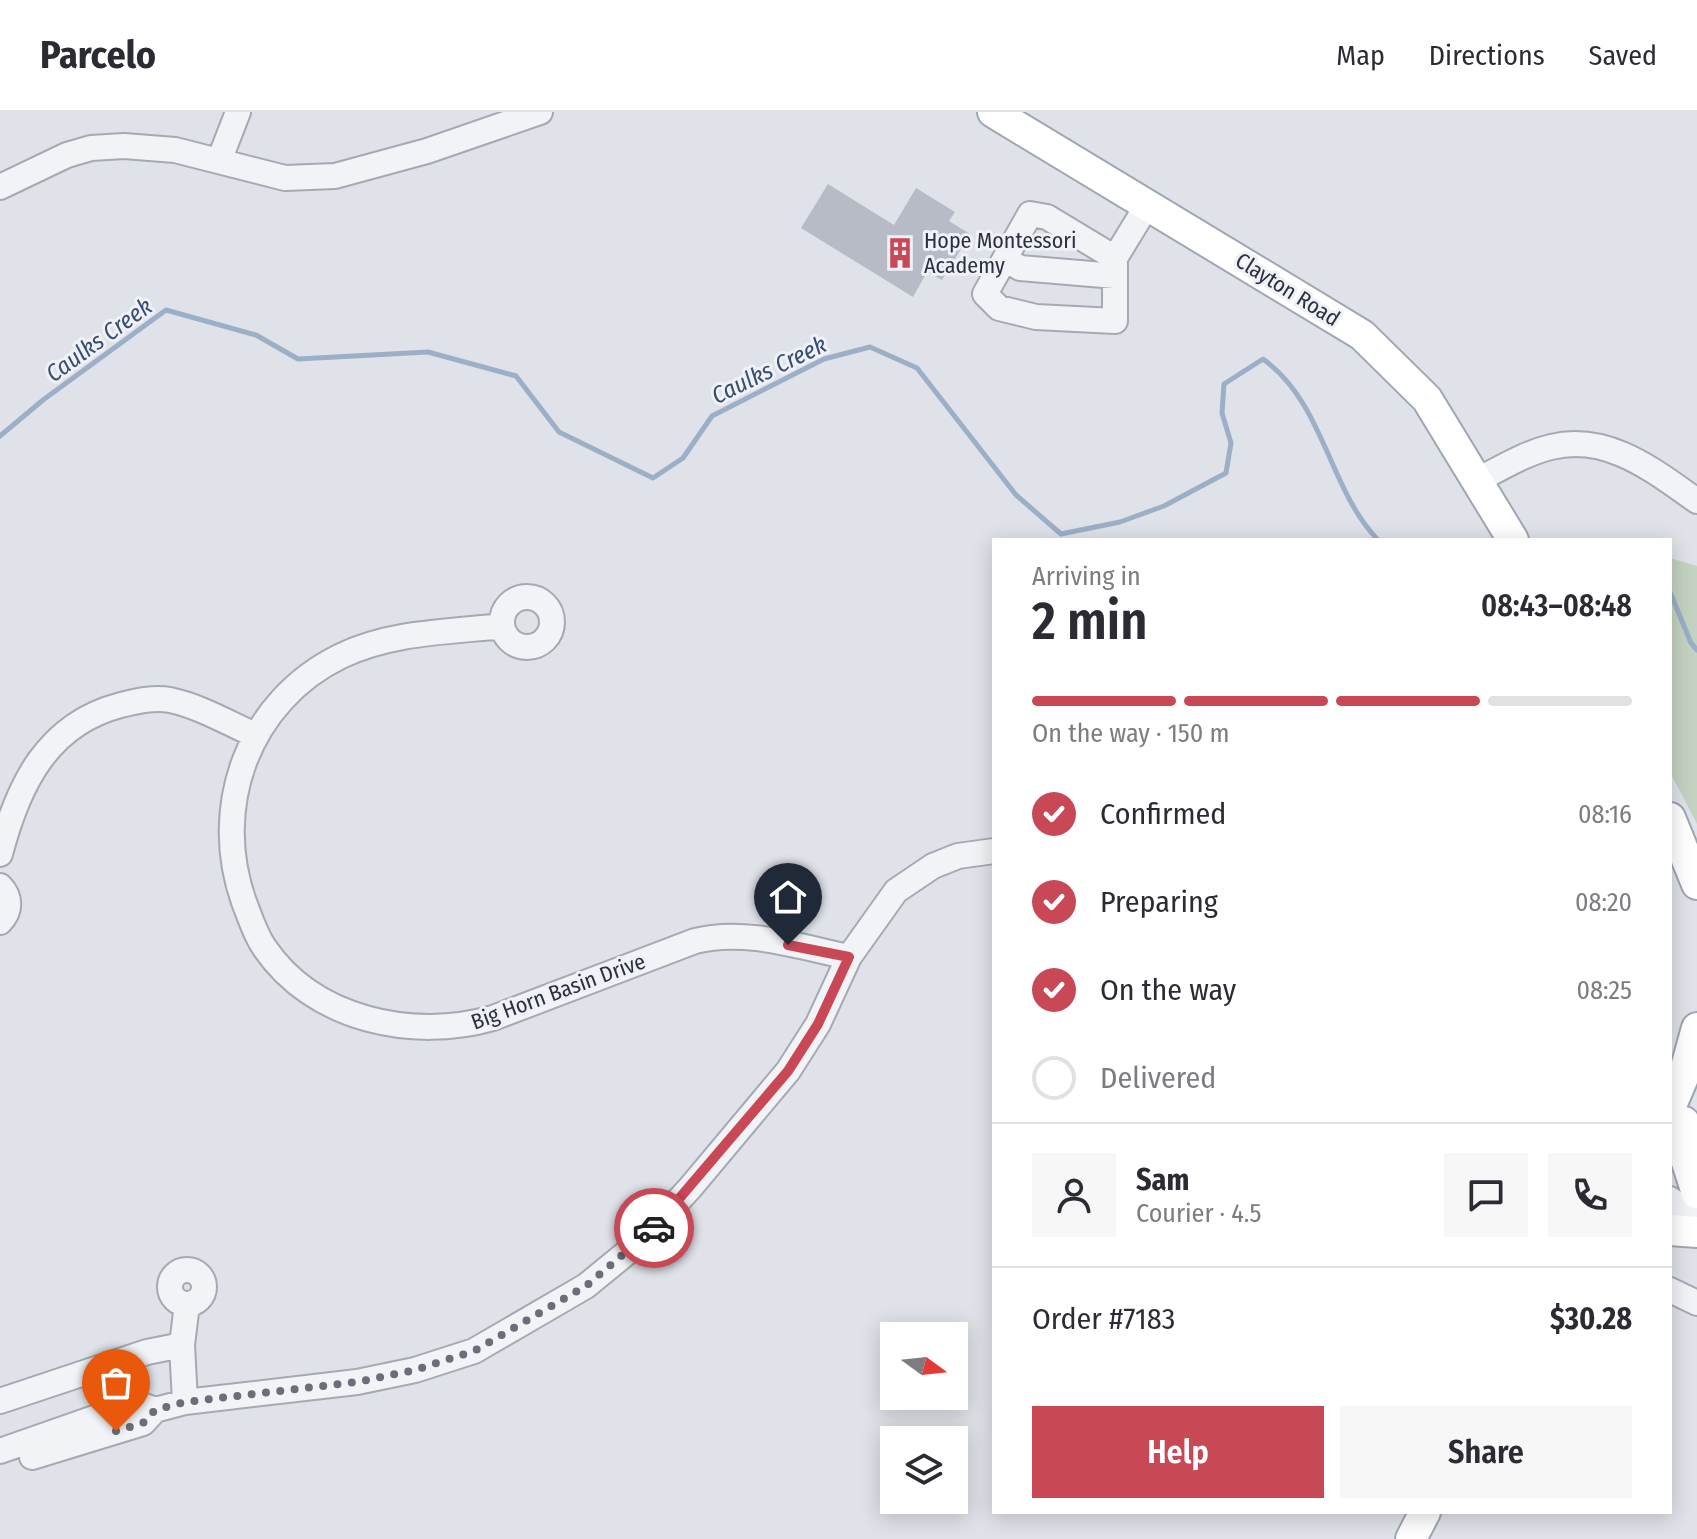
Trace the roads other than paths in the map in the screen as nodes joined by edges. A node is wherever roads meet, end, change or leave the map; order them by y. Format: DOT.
graph roads {
  1 [pos="238,112"];
  2 [pos="540,112"];
  3 [pos="993,112"];
  4 [pos="219,161"];
  5 [pos="0,187"];
  6 [pos="1148,204"];
  7 [pos="1005,259"];
  8 [pos="1115,267"];
  9 [pos="1478,480"];
  10 [pos="1697,501"];
  11 [pos="1512,538"];
  12 [pos="502,626"];
  13 [pos="255,735"];
  14 [pos="1672,823"];
  15 [pos="992,851"];
  16 [pos="0,854"];
  17 [pos="1697,884"];
  18 [pos="0,886"];
  19 [pos="0,922"];
  20 [pos="849,957"];
  21 [pos="1697,1028"];
  22 [pos="1697,1092"];
  23 [pos="1675,1125"];
  24 [pos="1697,1193"];
  25 [pos="1672,1200"];
  26 [pos="1697,1218"];
  27 [pos="1672,1230"];
  28 [pos="1697,1232"];
  29 [pos="1672,1291"];
  30 [pos="1697,1303"];
  31 [pos="187,1304"];
  32 [pos="182,1345"];
  33 [pos="0,1401"];
  34 [pos="185,1402"];
  35 [pos="155,1410"];
  36 [pos="0,1451"];
  37 [pos="0,1467"];
  38 [pos="1424,1514"];
  39 [pos="1411,1539"];
  1 -- 4 [label="street"];
  2 -- 4 [label="street"];
  3 -- 6 [label="main road, Clayton Road"];
  4 -- 5 [label="street"];
  6 -- 8 [label="street"];
  6 -- 9 [label="main road, Clayton Road"];
  7 -- 8 [label="street"];
  7 -- 8 [label="street"];
  7 -- 8 [label="street"];
  9 -- 10 [label="street"];
  9 -- 11 [label="main road, Clayton Road"];
  12 -- 13 [label="street, Big Horn Basin Drive"];
  13 -- 16 [label="street"];
  13 -- 20 [label="street, Big Horn Basin Drive"];
  14 -- 17 [label="main road"];
  15 -- 20 [label="street"];
  18 -- 19 [label="street"];
  20 -- 34 [label="street"];
  21 -- 23 [label="main road"];
  22 -- 23 [label="main road"];
  23 -- 24 [label="main road"];
  25 -- 26 [label="street"];
  27 -- 28 [label="main road"];
  29 -- 30 [label="street"];
  31 -- 32 [label="street"];
  32 -- 33 [label="street"];
  32 -- 34 [label="street"];
  34 -- 35 [label="street"];
  35 -- 36 [label="street"];
  35 -- 37 [label="street"];
  38 -- 39 [label="main road"];
}
